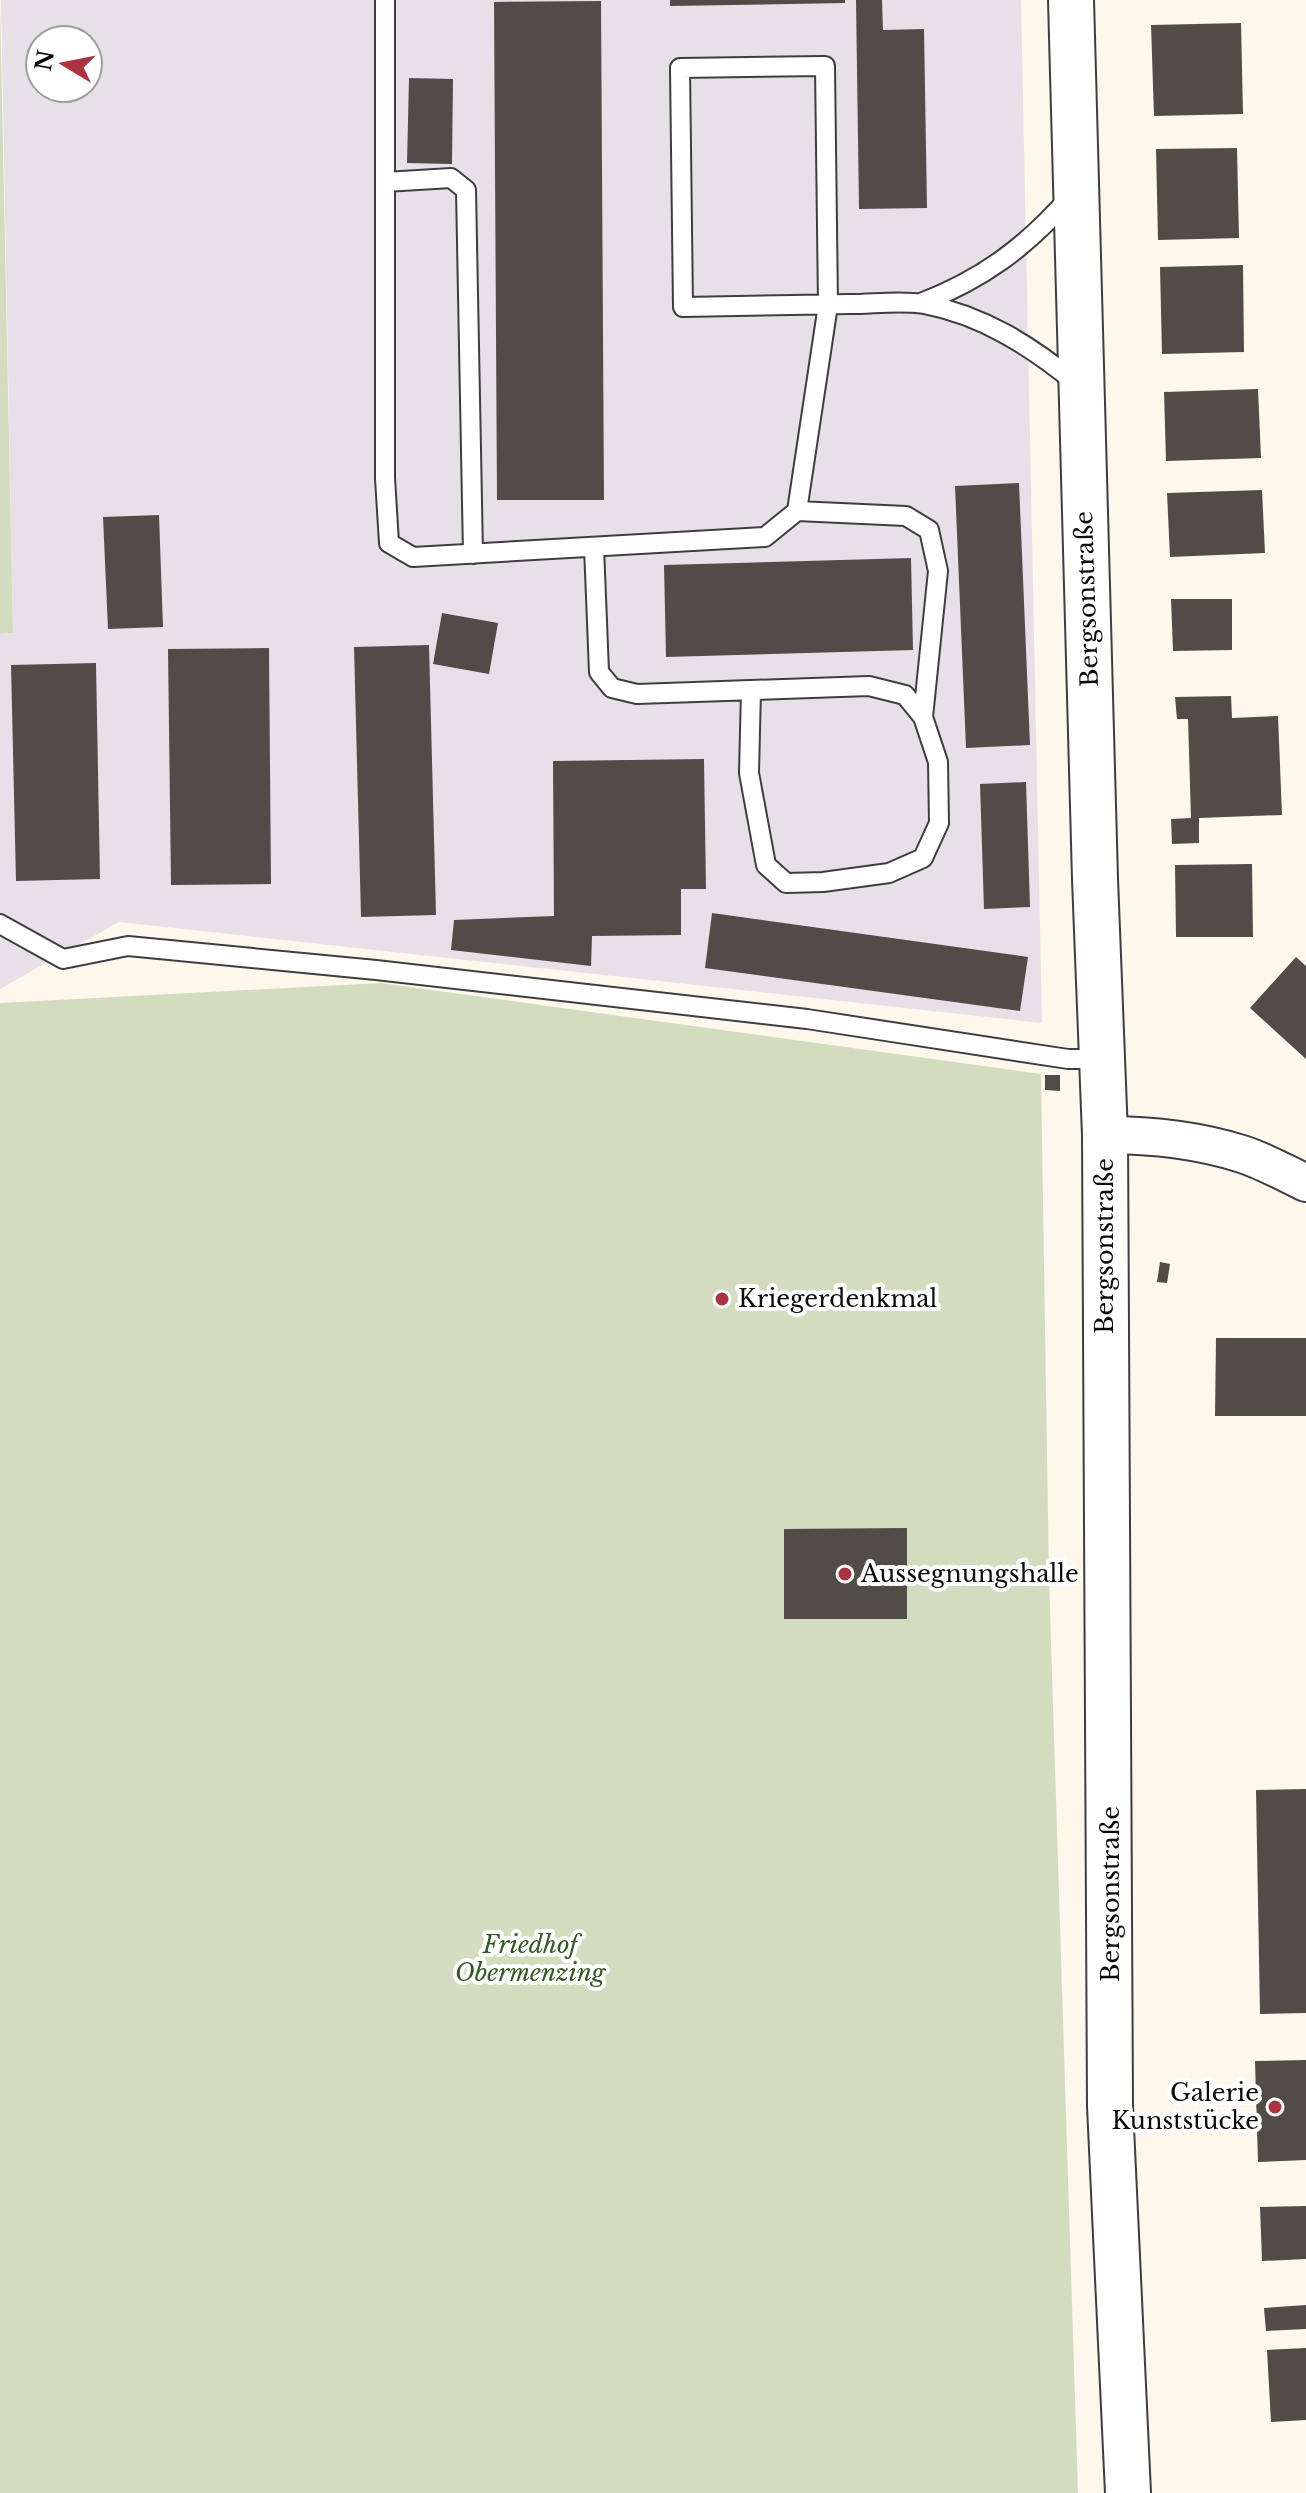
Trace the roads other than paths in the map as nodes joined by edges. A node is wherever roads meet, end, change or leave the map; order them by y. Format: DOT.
graph roads {
  1 [pos="385,0"];
  2 [pos="1071,0"];
  3 [pos="385,182"];
  4 [pos="1075,190"];
  5 [pos="921,303"];
  6 [pos="828,305"];
  7 [pos="1081,387"];
  8 [pos="797,511"];
  9 [pos="594,547"];
  10 [pos="473,554"];
  11 [pos="751,690"];
  12 [pos="923,717"];
  13 [pos="0,924"];
  14 [pos="1101,1059"];
  15 [pos="1105,1135"];
  16 [pos="1306,1183"];
  17 [pos="1128,2493"];
  1 -- 3 [label="lane"];
  2 -- 4 [label="street, Bergsonstraße"];
  3 -- 10 [label="lane"];
  3 -- 10 [label="lane"];
  4 -- 5 [label="lane"];
  4 -- 7 [label="street, Bergsonstraße"];
  5 -- 6 [label="lane"];
  5 -- 7 [label="lane"];
  6 -- 6 [label="lane"];
  6 -- 8 [label="lane"];
  7 -- 14 [label="street, Bergsonstraße"];
  8 -- 9 [label="lane"];
  8 -- 12 [label="lane"];
  9 -- 10 [label="lane"];
  9 -- 11 [label="lane"];
  11 -- 12 [label="lane"];
  11 -- 12 [label="lane"];
  13 -- 14 [label="lane"];
  14 -- 15 [label="street, Bergsonstraße"];
  15 -- 16 [label="street"];
  15 -- 17 [label="street, Bergsonstraße"];
}
